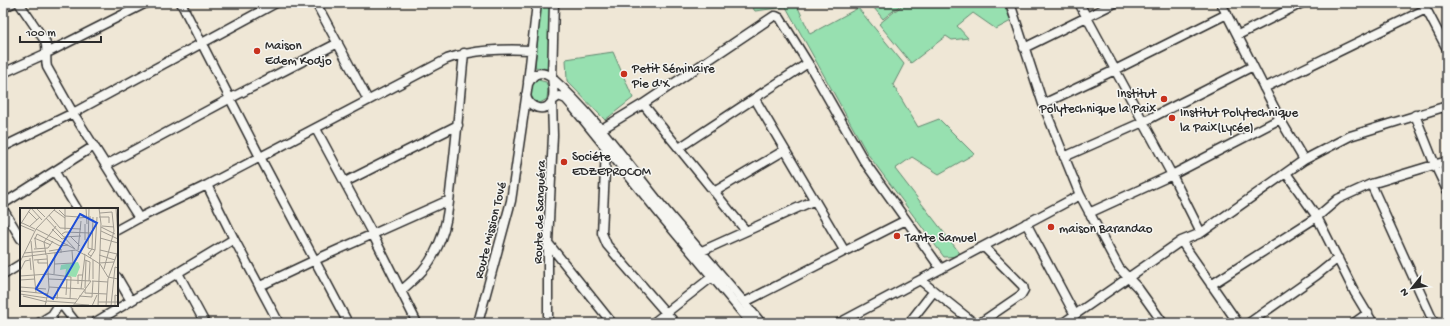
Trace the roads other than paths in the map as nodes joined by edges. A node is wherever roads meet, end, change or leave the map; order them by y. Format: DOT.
graph roads {
  1 [pos="13,3"];
  2 [pos="19,3"];
  3 [pos="146,3"];
  4 [pos="181,3"];
  5 [pos="276,3"];
  6 [pos="316,3"];
  7 [pos="537,3"];
  8 [pos="554,3"];
  9 [pos="1010,3"];
  10 [pos="1079,3"];
  11 [pos="1115,3"];
  12 [pos="1221,3"];
  13 [pos="1298,4"];
  14 [pos="1425,6"];
  15 [pos="3,8"];
  16 [pos="1227,14"];
  17 [pos="1087,17"];
  18 [pos="1238,35"];
  19 [pos="202,43"];
  20 [pos="338,43"];
  21 [pos="1024,48"];
  22 [pos="1447,49"];
  23 [pos="532,50"];
  24 [pos="464,53"];
  25 [pos="46,54"];
  26 [pos="808,63"];
  27 [pos="1253,66"];
  28 [pos="1115,70"];
  29 [pos="3,73"];
  30 [pos="552,78"];
  31 [pos="528,84"];
  32 [pos="1264,88"];
  33 [pos="526,95"];
  34 [pos="231,98"];
  35 [pos="755,99"];
  36 [pos="368,100"];
  37 [pos="552,101"];
  38 [pos="643,104"];
  39 [pos="1043,104"];
  40 [pos="1447,106"];
  41 [pos="540,108"];
  42 [pos="73,113"];
  43 [pos="1415,115"];
  44 [pos="1280,119"];
  45 [pos="1143,122"];
  46 [pos="458,125"];
  47 [pos="316,129"];
  48 [pos="600,130"];
  49 [pos="520,132"];
  50 [pos="553,135"];
  51 [pos="94,146"];
  52 [pos="3,147"];
  53 [pos="679,148"];
  54 [pos="606,149"];
  55 [pos="785,150"];
  56 [pos="260,157"];
  57 [pos="1064,157"];
  58 [pos="1304,160"];
  59 [pos="1447,161"];
  60 [pos="106,165"];
  61 [pos="1435,165"];
  62 [pos="55,172"];
  63 [pos="1286,173"];
  64 [pos="1172,174"];
  65 [pos="345,182"];
  66 [pos="1371,184"];
  67 [pos="207,185"];
  68 [pos="1447,190"];
  69 [pos="714,192"];
  70 [pos="1080,195"];
  71 [pos="449,200"];
  72 [pos="815,200"];
  73 [pos="3,204"];
  74 [pos="76,208"];
  75 [pos="3,209"];
  76 [pos="1089,213"];
  77 [pos="1317,217"];
  78 [pos="139,218"];
  79 [pos="906,220"];
  80 [pos="1026,223"];
  81 [pos="118,229"];
  82 [pos="746,231"];
  83 [pos="1201,233"];
  84 [pos="373,235"];
  85 [pos="20,238"];
  86 [pos="234,239"];
  87 [pos="1182,241"];
  88 [pos="548,243"];
  89 [pos="984,247"];
  90 [pos="844,250"];
  91 [pos="702,251"];
  92 [pos="1338,258"];
  93 [pos="315,260"];
  94 [pos="20,265"];
  95 [pos="941,269"];
  96 [pos="178,273"];
  97 [pos="716,274"];
  98 [pos="3,275"];
  99 [pos="118,278"];
  100 [pos="1129,279"];
  101 [pos="920,280"];
  102 [pos="1212,285"];
  103 [pos="260,286"];
  104 [pos="401,291"];
  105 [pos="934,291"];
  106 [pos="131,301"];
  107 [pos="745,302"];
  108 [pos="60,306"];
  109 [pos="62,306"];
  110 [pos="666,313"];
  111 [pos="1368,313"];
  112 [pos="1075,315"];
  113 [pos="53,319"];
  114 [pos="39,323"];
  115 [pos="76,323"];
  116 [pos="94,323"];
  117 [pos="205,323"];
  118 [pos="279,323"];
  119 [pos="348,323"];
  120 [pos="417,323"];
  121 [pos="478,323"];
  122 [pos="548,323"];
  123 [pos="612,323"];
  124 [pos="653,323"];
  125 [pos="675,323"];
  126 [pos="751,323"];
  127 [pos="761,323"];
  128 [pos="839,323"];
  129 [pos="909,323"];
  130 [pos="974,323"];
  131 [pos="980,323"];
  132 [pos="1063,323"];
  133 [pos="1163,323"];
  134 [pos="1238,323"];
  135 [pos="1249,323"];
  136 [pos="1354,323"];
  137 [pos="1373,323"];
  138 [pos="1434,323"];
  1 -- 15 [label="street"];
  2 -- 25 [label="street"];
  3 -- 25 [label="street"];
  4 -- 19 [label="street"];
  5 -- 19 [label="street"];
  6 -- 20 [label="street"];
  7 -- 23 [label="street"];
  8 -- 30 [label="street"];
  9 -- 21 [label="street"];
  10 -- 17 [label="street"];
  11 -- 17 [label="street"];
  12 -- 16 [label="street"];
  13 -- 18 [label="street"];
  14 -- 22 [label="street"];
  14 -- 32 [label="street"];
  16 -- 18 [label="street"];
  16 -- 28 [label="street"];
  17 -- 21 [label="street"];
  17 -- 28 [label="street"];
  18 -- 27 [label="street"];
  19 -- 34 [label="street"];
  19 -- 42 [label="street"];
  20 -- 34 [label="street"];
  20 -- 36 [label="street"];
  21 -- 39 [label="street"];
  23 -- 24 [label="street"];
  23 -- 31 [label="street"];
  24 -- 36 [label="street"];
  24 -- 46 [label="street"];
  25 -- 29 [label="street"];
  25 -- 42 [label="street"];
  26 -- 35 [label="street"];
  26 -- 38 [label="street"];
  26 -- 79 [label="street"];
  27 -- 32 [label="street"];
  27 -- 45 [label="street"];
  28 -- 39 [label="street"];
  28 -- 45 [label="street"];
  30 -- 31 [label="street"];
  30 -- 37 [label="street"];
  30 -- 48 [label="street"];
  31 -- 33 [label="street"];
  32 -- 44 [label="street"];
  33 -- 41 [label="street"];
  33 -- 49 [label="street, Route Mission Tové"];
  34 -- 56 [label="street"];
  34 -- 60 [label="street"];
  35 -- 53 [label="street"];
  35 -- 55 [label="street"];
  36 -- 47 [label="street"];
  37 -- 41 [label="street"];
  37 -- 50 [label="street, Route de Sanguéra"];
  37 -- 54 [label="street"];
  38 -- 48 [label="street"];
  38 -- 53 [label="street"];
  39 -- 57 [label="street"];
  40 -- 43 [label="street"];
  41 -- 49 [label="street"];
  41 -- 50 [label="street"];
  42 -- 51 [label="street"];
  42 -- 52 [label="street"];
  43 -- 58 [label="street"];
  43 -- 61 [label="street"];
  44 -- 58 [label="street"];
  44 -- 64 [label="street"];
  45 -- 57 [label="street"];
  45 -- 64 [label="street"];
  46 -- 65 [label="street"];
  46 -- 71 [label="street"];
  47 -- 56 [label="street"];
  47 -- 65 [label="street"];
  48 -- 91 [label="street"];
  49 -- 121 [label="street, Route Mission Tové"];
  50 -- 88 [label="street, Route de Sanguéra"];
  51 -- 60 [label="street"];
  51 -- 62 [label="street"];
  53 -- 69 [label="street"];
  54 -- 97 [label="street"];
  54 -- 110 [label="street"];
  55 -- 69 [label="street"];
  55 -- 72 [label="street"];
  56 -- 67 [label="street"];
  56 -- 93 [label="street"];
  57 -- 70 [label="street"];
  58 -- 63 [label="street"];
  59 -- 61 [label="street"];
  60 -- 78 [label="street"];
  61 -- 66 [label="street"];
  61 -- 68 [label="street"];
  62 -- 73 [label="street"];
  62 -- 74 [label="street"];
  63 -- 77 [label="street"];
  63 -- 83 [label="street"];
  64 -- 76 [label="street"];
  64 -- 83 [label="street"];
  65 -- 84 [label="street"];
  66 -- 77 [label="street"];
  66 -- 138 [label="street"];
  67 -- 78 [label="street"];
  67 -- 86 [label="street"];
  69 -- 82 [label="street"];
  70 -- 76 [label="street"];
  70 -- 80 [label="street"];
  71 -- 84 [label="street"];
  71 -- 104 [label="street"];
  72 -- 82 [label="street"];
  72 -- 90 [label="street"];
  75 -- 85 [label="street"];
  76 -- 100 [label="street"];
  77 -- 92 [label="street"];
  77 -- 102 [label="street"];
  78 -- 81 [label="street"];
  79 -- 90 [label="street"];
  79 -- 95 [label="street"];
  80 -- 89 [label="street"];
  80 -- 112 [label="street"];
  82 -- 91 [label="street"];
  83 -- 87 [label="street"];
  84 -- 93 [label="street"];
  84 -- 104 [label="street"];
  86 -- 96 [label="street"];
  86 -- 103 [label="street"];
  87 -- 100 [label="street"];
  87 -- 102 [label="street"];
  88 -- 122 [label="street, Route de Sanguéra"];
  88 -- 123 [label="street"];
  89 -- 95 [label="street"];
  89 -- 131 [label="street"];
  90 -- 107 [label="street"];
  91 -- 97 [label="street"];
  92 -- 111 [label="street"];
  92 -- 135 [label="street"];
  93 -- 103 [label="street"];
  93 -- 119 [label="street"];
  94 -- 98 [label="street"];
  95 -- 101 [label="street"];
  96 -- 106 [label="street"];
  96 -- 117 [label="street"];
  97 -- 107 [label="street"];
  97 -- 110 [label="street"];
  97 -- 126 [label="street"];
  99 -- 106 [label="street"];
  100 -- 112 [label="street"];
  100 -- 133 [label="street"];
  101 -- 105 [label="street"];
  101 -- 128 [label="street"];
  102 -- 134 [label="street"];
  103 -- 118 [label="street"];
  104 -- 120 [label="street"];
  105 -- 129 [label="street"];
  105 -- 130 [label="street"];
  106 -- 116 [label="street"];
  107 -- 127 [label="street"];
  108 -- 113 [label="street"];
  109 -- 115 [label="street"];
  110 -- 124 [label="street"];
  110 -- 125 [label="street"];
  111 -- 136 [label="street"];
  111 -- 137 [label="street"];
  112 -- 132 [label="street"];
  113 -- 114 [label="street"];
}
